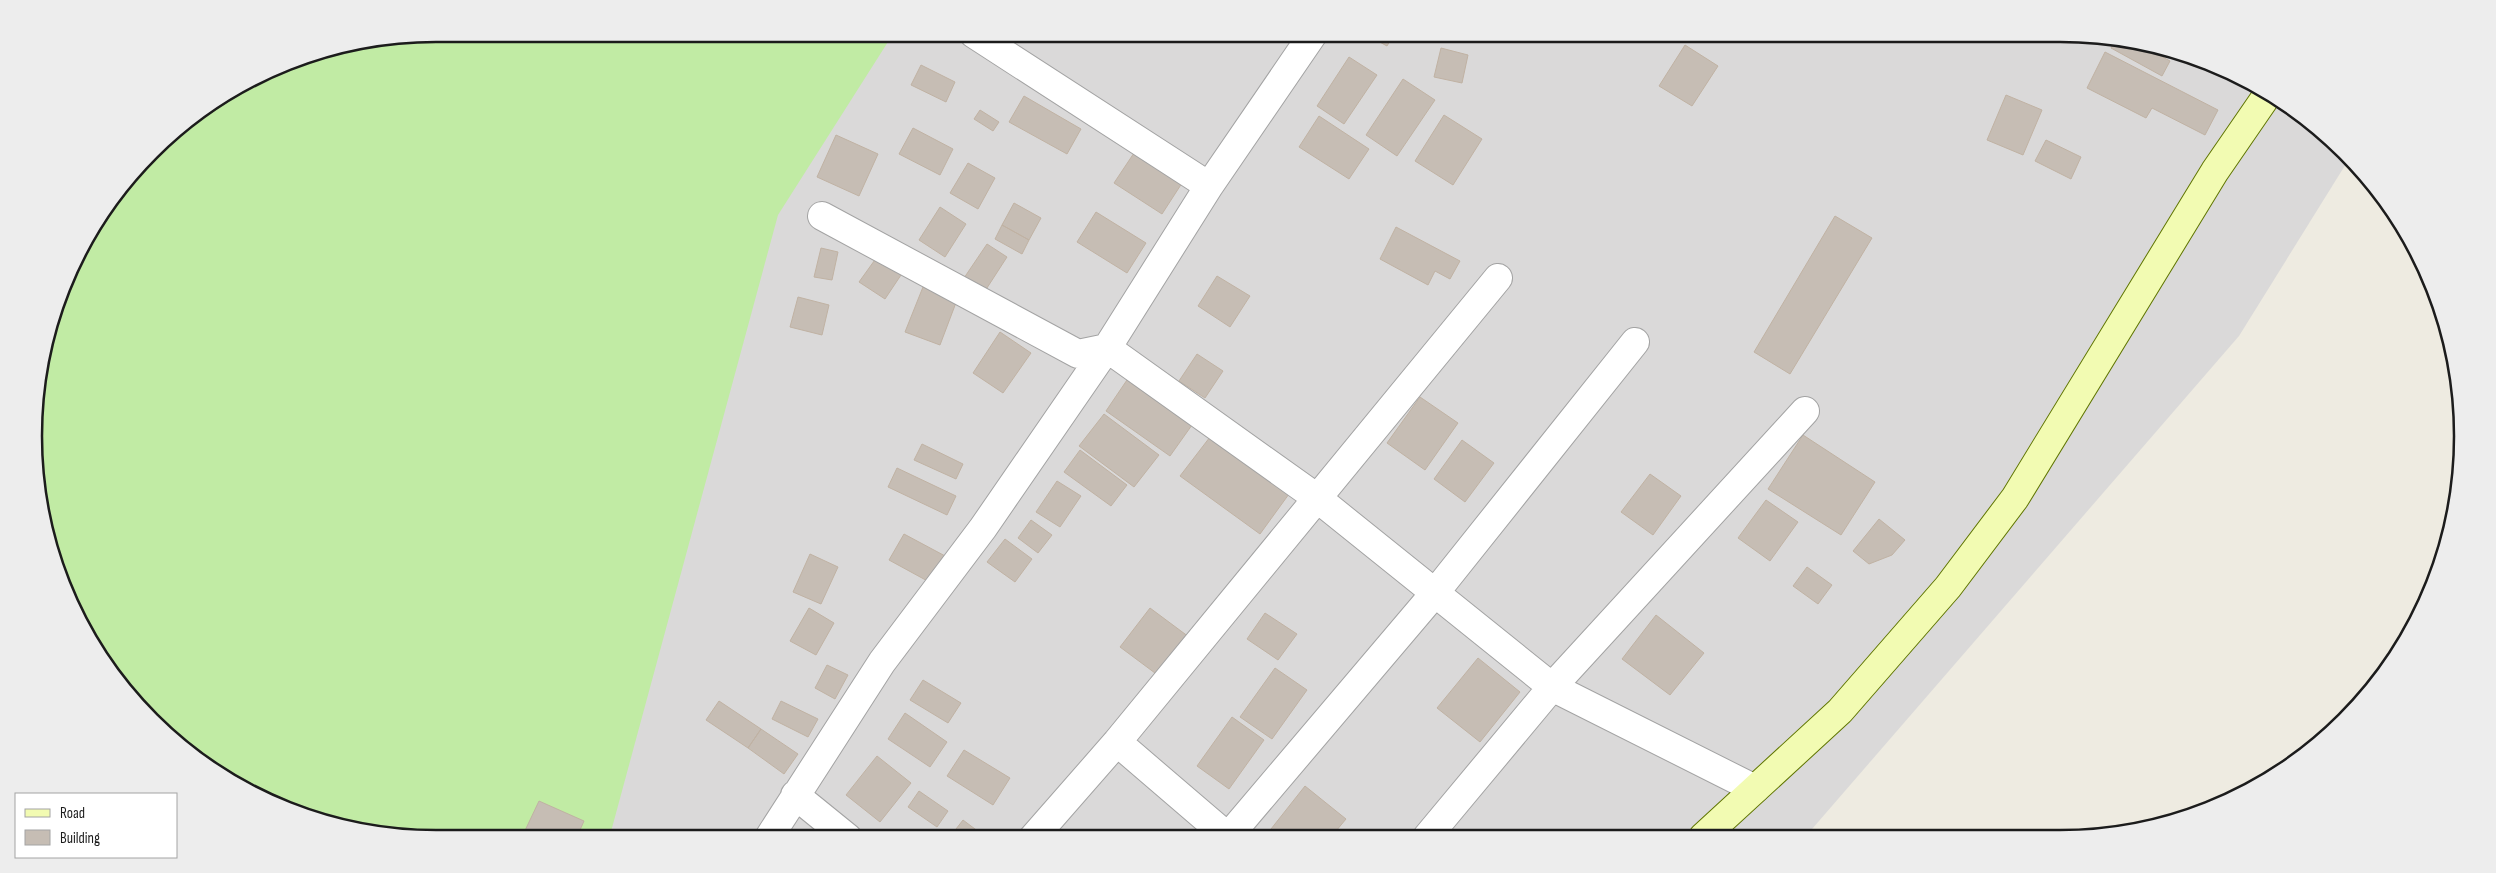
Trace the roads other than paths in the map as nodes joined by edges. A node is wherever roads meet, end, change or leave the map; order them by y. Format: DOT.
graph roads {
  1 [pos="986,42"];
  2 [pos="1308,42"];
  3 [pos="2264,100"];
  4 [pos="1209,186"];
  5 [pos="822,216"];
  6 [pos="1498,278"];
  7 [pos="1635,342"];
  8 [pos="1107,348"];
  9 [pos="1805,410"];
  10 [pos="1317,498"];
  11 [pos="1434,594"];
  12 [pos="1552,687"];
  13 [pos="1118,742"];
  14 [pos="1755,789"];
  15 [pos="795,795"];
  16 [pos="773,830"];
  17 [pos="838,830"];
  18 [pos="1040,830"];
  19 [pos="1220,830"];
  20 [pos="1234,830"];
  21 [pos="1432,830"];
  22 [pos="1711,830"];
  1 -- 4 [label="street"];
  2 -- 4 [label="street"];
  3 -- 14 [label="main road"];
  4 -- 8 [label="street"];
  5 -- 8 [label="street"];
  6 -- 10 [label="street"];
  7 -- 11 [label="street"];
  8 -- 10 [label="street"];
  8 -- 15 [label="street"];
  9 -- 12 [label="street"];
  10 -- 11 [label="street"];
  10 -- 13 [label="street"];
  11 -- 12 [label="street"];
  11 -- 20 [label="street"];
  12 -- 14 [label="street"];
  12 -- 21 [label="street"];
  13 -- 18 [label="street"];
  13 -- 19 [label="street"];
  14 -- 22 [label="main road"];
  15 -- 16 [label="street"];
  15 -- 17 [label="street"];
}
